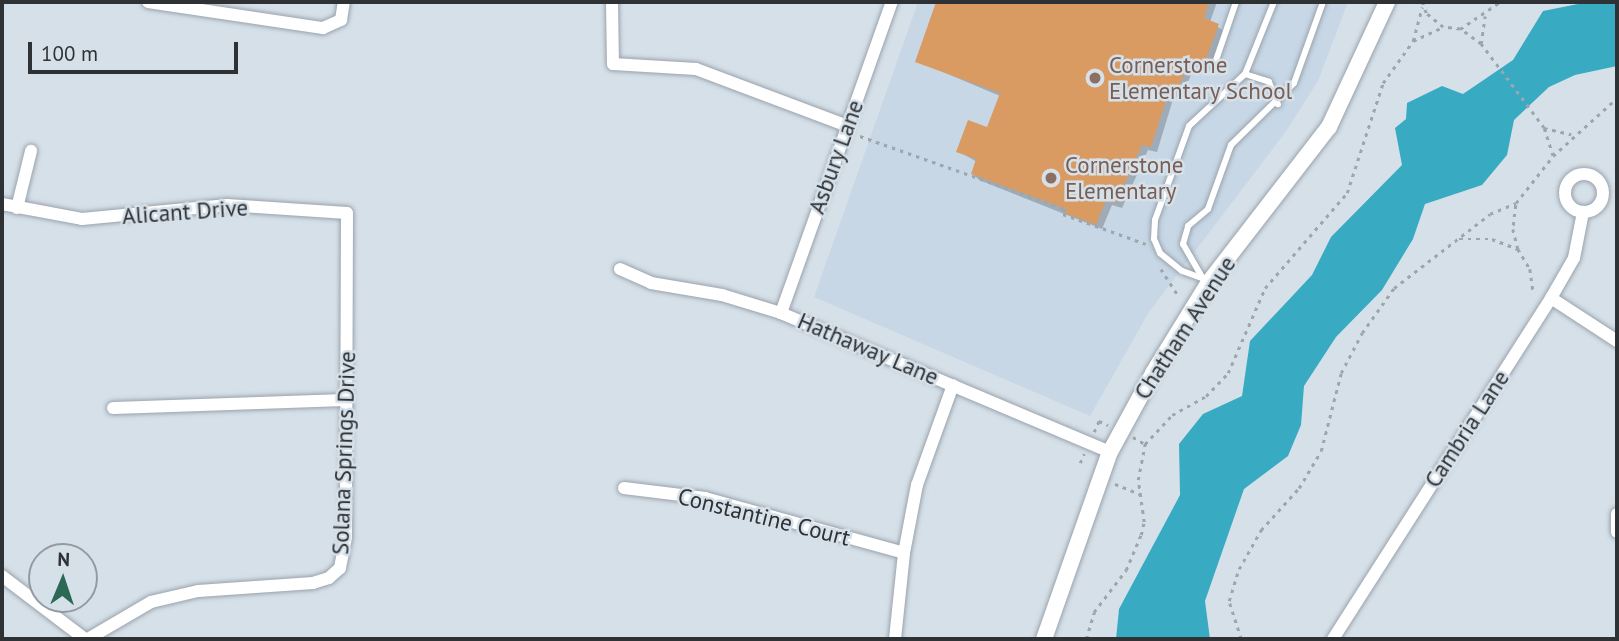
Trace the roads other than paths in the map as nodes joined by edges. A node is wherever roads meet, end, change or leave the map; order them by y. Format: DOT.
graph roads {
  1 [pos="148,2"];
  2 [pos="612,2"];
  3 [pos="892,2"];
  4 [pos="1236,2"];
  5 [pos="1274,2"];
  6 [pos="1324,2"];
  7 [pos="1387,2"];
  8 [pos="344,3"];
  9 [pos="1215,63"];
  10 [pos="1245,74"];
  11 [pos="1278,104"];
  12 [pos="848,126"];
  13 [pos="31,151"];
  14 [pos="2,204"];
  15 [pos="17,208"];
  16 [pos="1583,212"];
  17 [pos="347,236"];
  18 [pos="620,269"];
  19 [pos="1206,279"];
  20 [pos="1551,298"];
  21 [pos="781,313"];
  22 [pos="1617,341"];
  23 [pos="953,385"];
  24 [pos="345,400"];
  25 [pos="113,408"];
  26 [pos="1110,452"];
  27 [pos="624,488"];
  28 [pos="1617,514"];
  29 [pos="1617,532"];
  30 [pos="904,553"];
  31 [pos="2,576"];
  32 [pos="86,639"];
  33 [pos="895,639"];
  34 [pos="1044,639"];
  35 [pos="1333,639"];
  1 -- 8 [label="street"];
  2 -- 12 [label="street"];
  3 -- 12 [label="street, Asbury Lane"];
  4 -- 9 [label="lane"];
  5 -- 10 [label="lane"];
  6 -- 11 [label="lane"];
  7 -- 19 [label="street, Chatham Avenue"];
  10 -- 11 [label="lane"];
  10 -- 19 [label="lane"];
  11 -- 19 [label="lane"];
  12 -- 21 [label="street, Asbury Lane"];
  13 -- 15 [label="street"];
  14 -- 15 [label="street, Alicant Drive"];
  15 -- 17 [label="street, Alicant Drive"];
  16 -- 20 [label="street, Cambria Lane"];
  17 -- 24 [label="street, Solana Springs Drive"];
  18 -- 21 [label="street, Hathaway Lane"];
  19 -- 26 [label="street, Chatham Avenue"];
  20 -- 22 [label="street"];
  20 -- 35 [label="street, Cambria Lane"];
  21 -- 23 [label="street, Hathaway Lane"];
  23 -- 26 [label="street, Hathaway Lane"];
  23 -- 30 [label="street"];
  24 -- 25 [label="street"];
  24 -- 32 [label="street, Solana Springs Drive"];
  26 -- 34 [label="street, Chatham Avenue"];
  27 -- 30 [label="street, Constantine Court"];
  28 -- 29 [label="street"];
  30 -- 33 [label="street"];
  31 -- 32 [label="street"];
}
